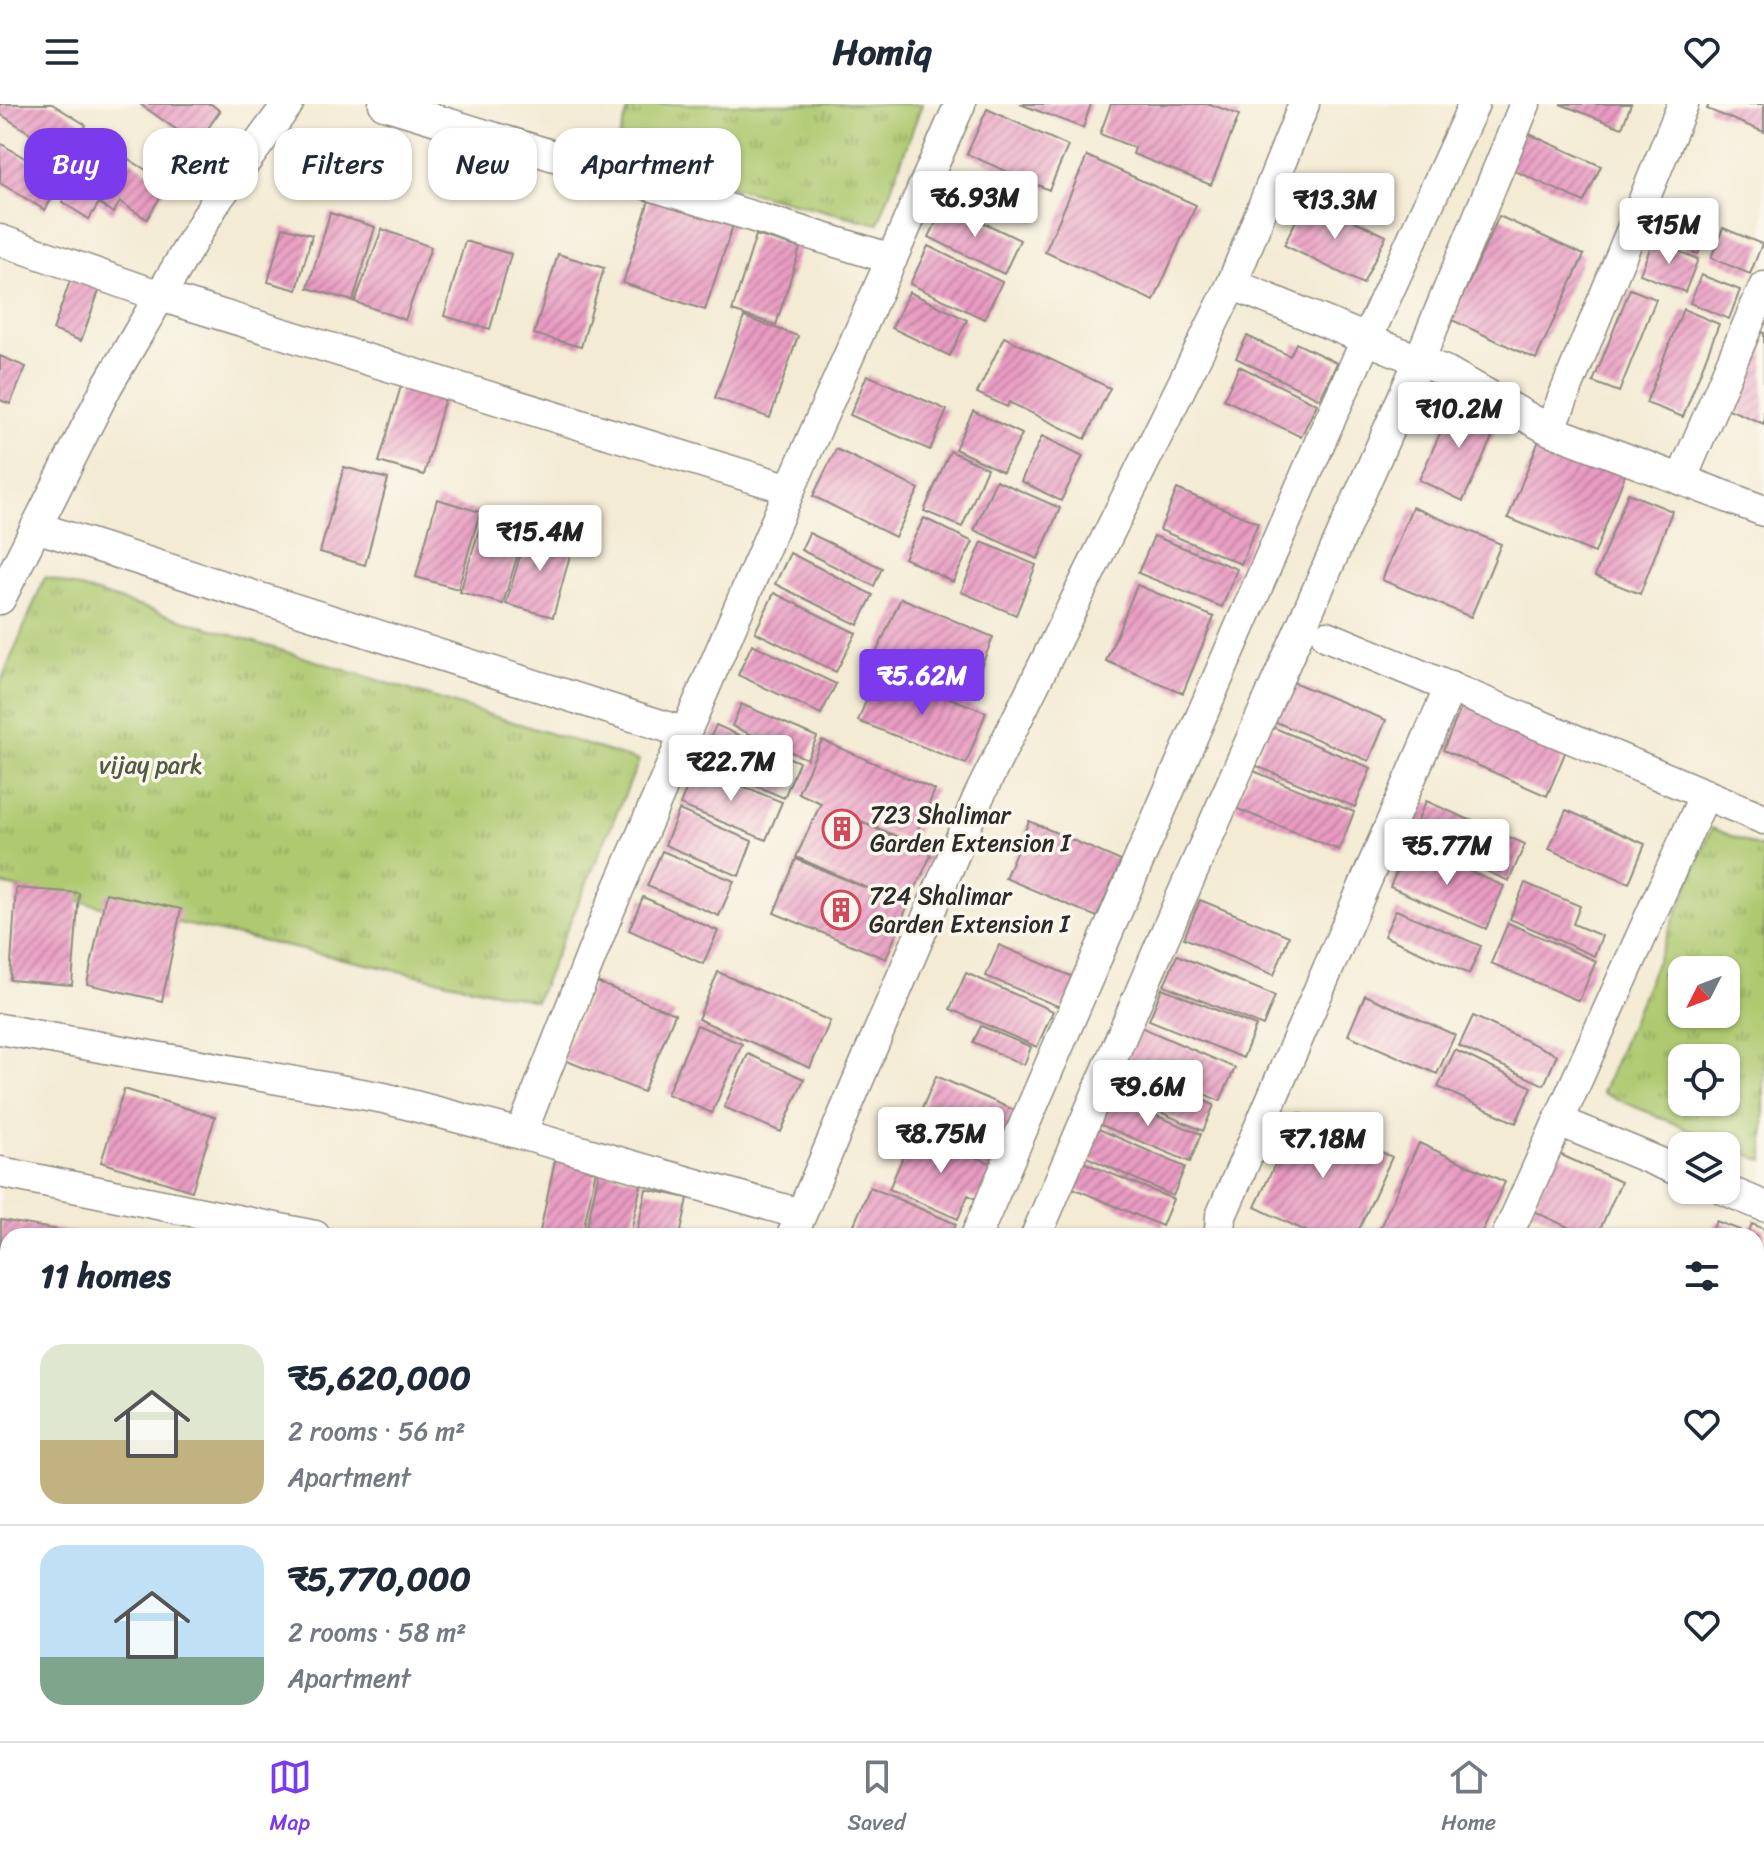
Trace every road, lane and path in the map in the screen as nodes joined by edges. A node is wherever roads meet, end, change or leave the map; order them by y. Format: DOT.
graph roads {
  1 [pos="288,104"];
  2 [pos="384,104"];
  3 [pos="960,104"];
  4 [pos="1304,104"];
  5 [pos="1474,104"];
  6 [pos="1525,104"];
  7 [pos="1683,104"];
  8 [pos="0,240"];
  9 [pos="892,259"];
  10 [pos="1232,284"];
  11 [pos="1764,287"];
  12 [pos="160,296"];
  13 [pos="1370,340"];
  14 [pos="1416,359"];
  15 [pos="1550,430"];
  16 [pos="1681,480"];
  17 [pos="790,489"];
  18 [pos="1764,511"];
  19 [pos="36,527"];
  20 [pos="0,599"];
  21 [pos="1327,636"];
  22 [pos="1450,687"];
  23 [pos="686,733"];
  24 [pos="1705,794"];
  25 [pos="1764,819"];
  26 [pos="0,1029"];
  27 [pos="1559,1121"];
  28 [pos="521,1134"];
  29 [pos="1668,1166"];
  30 [pos="0,1172"];
  31 [pos="1740,1196"];
  32 [pos="1764,1206"];
  33 [pos="796,1225"];
  34 [pos="276,1228"];
  35 [pos="979,1228"];
  36 [pos="1039,1228"];
  37 [pos="1220,1228"];
  38 [pos="1511,1228"];
  1 -- 12 [label="street"];
  2 -- 9 [label="street"];
  3 -- 9 [label="street"];
  4 -- 10 [label="street"];
  5 -- 13 [label="street"];
  6 -- 14 [label="street"];
  7 -- 15 [label="street"];
  8 -- 12 [label="street"];
  9 -- 17 [label="street"];
  10 -- 13 [label="street"];
  10 -- 33 [label="street"];
  11 -- 16 [label="street"];
  12 -- 17 [label="street"];
  12 -- 19 [label="street"];
  13 -- 14 [label="street"];
  13 -- 35 [label="street"];
  14 -- 15 [label="street"];
  14 -- 36 [label="street"];
  15 -- 16 [label="street"];
  16 -- 18 [label="street"];
  17 -- 23 [label="street"];
  19 -- 20 [label="street"];
  19 -- 23 [label="street"];
  21 -- 22 [label="street"];
  22 -- 24 [label="street"];
  22 -- 37 [label="street"];
  23 -- 28 [label="street"];
  24 -- 25 [label="street"];
  24 -- 27 [label="street"];
  26 -- 28 [label="street"];
  27 -- 29 [label="street"];
  27 -- 38 [label="street"];
  28 -- 33 [label="street"];
  30 -- 34 [label="street"];
  31 -- 32 [label="street"];
}
